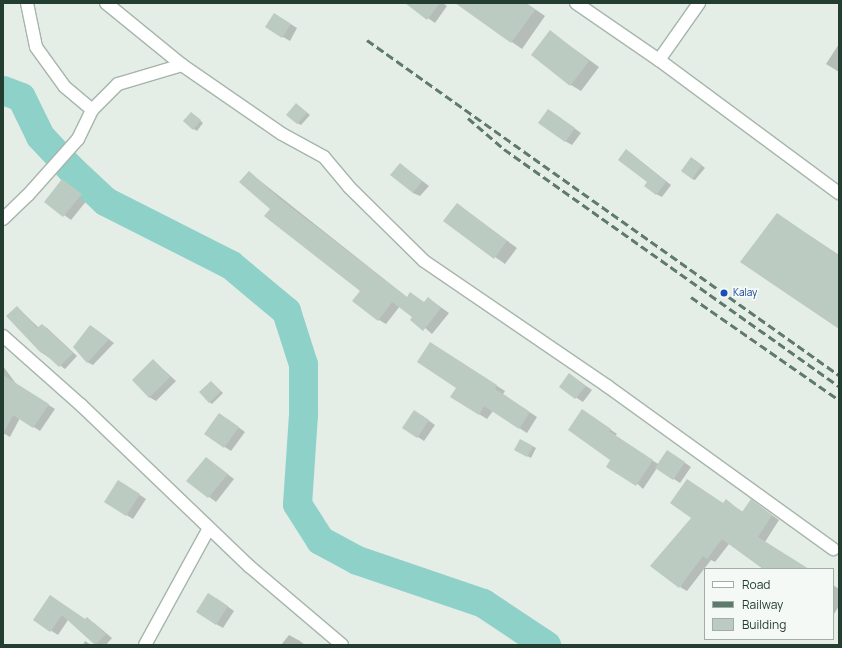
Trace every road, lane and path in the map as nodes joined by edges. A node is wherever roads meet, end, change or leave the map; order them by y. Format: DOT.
graph roads {
  1 [pos="27,3"];
  2 [pos="106,3"];
  3 [pos="576,3"];
  4 [pos="699,3"];
  5 [pos="659,60"];
  6 [pos="182,65"];
  7 [pos="92,110"];
  8 [pos="839,193"];
  9 [pos="3,219"];
  10 [pos="3,336"];
  11 [pos="209,528"];
  12 [pos="833,549"];
  13 [pos="145,645"];
  14 [pos="342,645"];
  1 -- 7 [label="street"];
  2 -- 6 [label="street"];
  3 -- 5 [label="street"];
  4 -- 5 [label="street"];
  5 -- 8 [label="street"];
  6 -- 7 [label="street"];
  6 -- 12 [label="street"];
  7 -- 9 [label="street"];
  10 -- 11 [label="street"];
  11 -- 13 [label="street"];
  11 -- 14 [label="street"];
}
